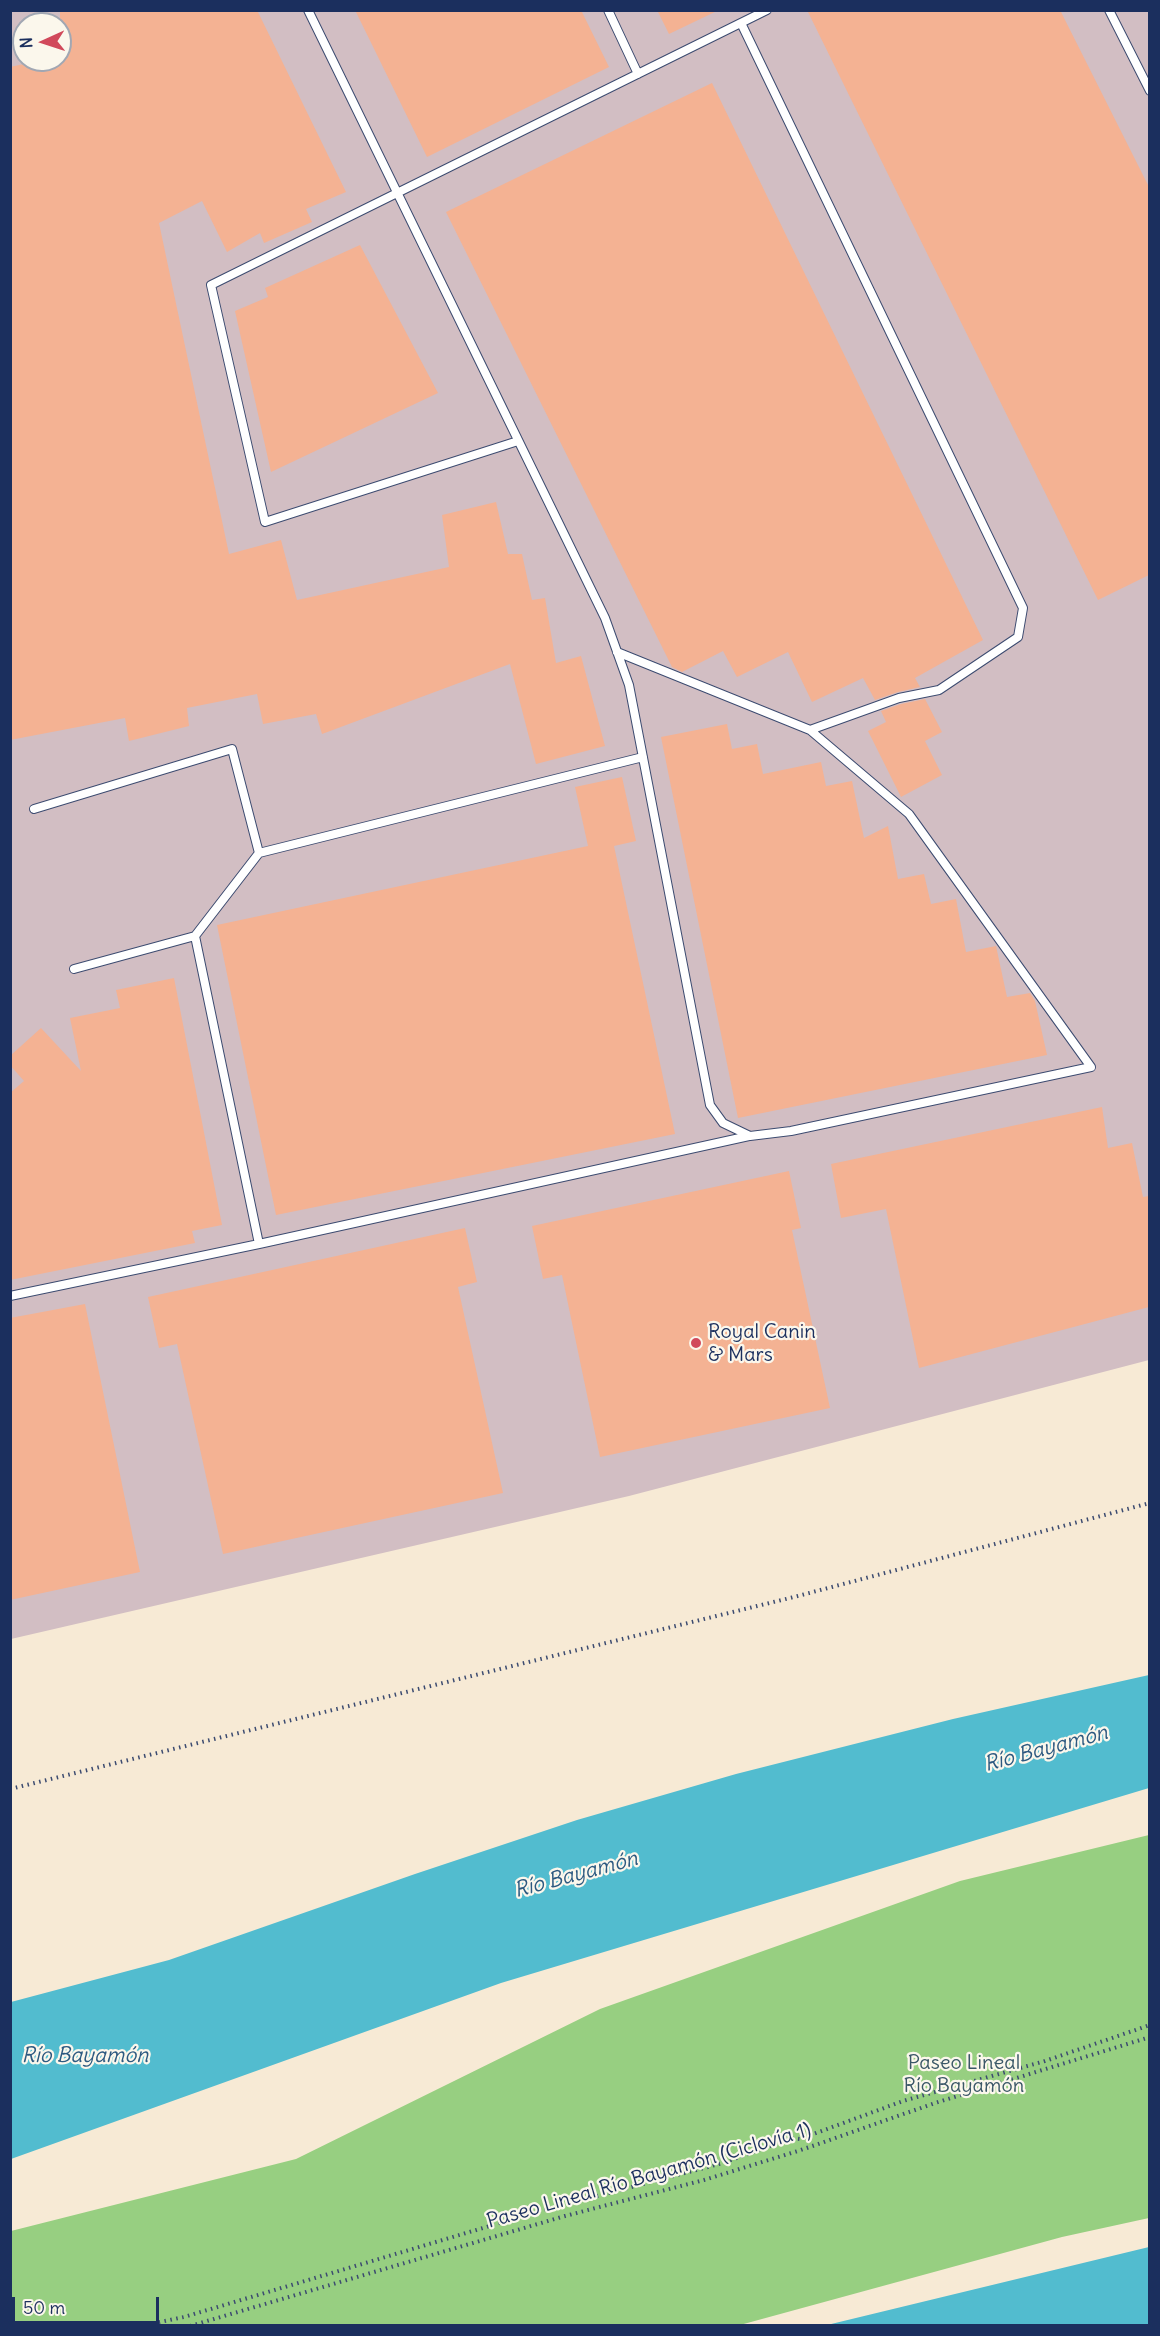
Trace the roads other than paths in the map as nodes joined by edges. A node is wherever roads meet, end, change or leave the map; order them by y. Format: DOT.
graph roads {
  1 [pos="308,10"];
  2 [pos="608,10"];
  3 [pos="767,10"];
  4 [pos="1109,10"];
  5 [pos="741,23"];
  6 [pos="638,74"];
  7 [pos="1149,91"];
  8 [pos="397,192"];
  9 [pos="518,441"];
  10 [pos="617,652"];
  11 [pos="810,730"];
  12 [pos="643,757"];
  13 [pos="34,809"];
  14 [pos="259,853"];
  15 [pos="195,936"];
  16 [pos="74,969"];
  17 [pos="750,1136"];
  18 [pos="259,1244"];
  19 [pos="10,1296"];
  1 -- 8 [label="lane"];
  2 -- 6 [label="lane"];
  3 -- 5 [label="lane"];
  4 -- 7 [label="lane"];
  5 -- 6 [label="lane"];
  5 -- 11 [label="lane"];
  6 -- 8 [label="lane"];
  8 -- 9 [label="lane"];
  8 -- 9 [label="lane"];
  9 -- 10 [label="lane"];
  10 -- 11 [label="lane"];
  10 -- 12 [label="lane"];
  11 -- 17 [label="lane"];
  12 -- 14 [label="lane"];
  12 -- 17 [label="lane"];
  13 -- 14 [label="lane"];
  14 -- 15 [label="lane"];
  15 -- 16 [label="lane"];
  15 -- 18 [label="lane"];
  17 -- 18 [label="lane"];
  18 -- 19 [label="lane"];
}
